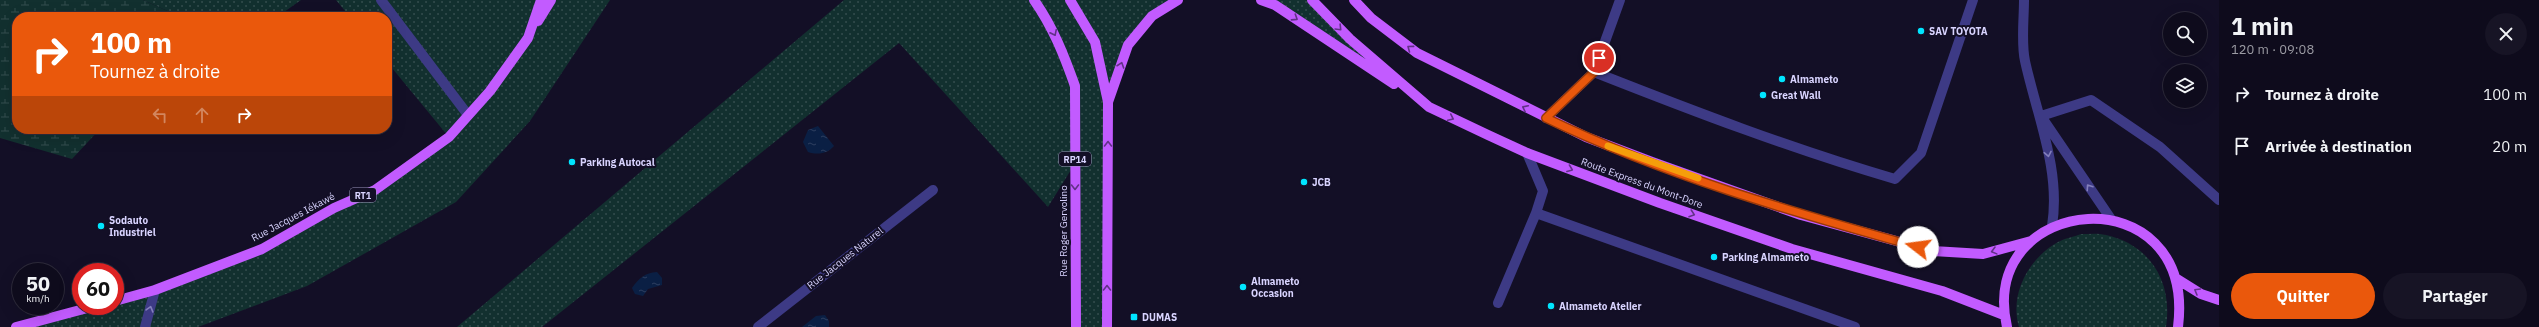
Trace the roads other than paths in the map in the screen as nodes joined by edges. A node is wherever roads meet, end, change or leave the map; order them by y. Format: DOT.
graph roads {
  1 [pos="381,0"];
  2 [pos="541,0"];
  3 [pos="551,0"];
  4 [pos="1034,0"];
  5 [pos="1070,0"];
  6 [pos="1178,0"];
  7 [pos="1260,0"];
  8 [pos="1312,0"];
  9 [pos="1354,0"];
  10 [pos="1620,0"];
  11 [pos="1973,0"];
  12 [pos="2024,0"];
  13 [pos="390,12"];
  14 [pos="392,15"];
  15 [pos="528,38"];
  16 [pos="1594,72"];
  17 [pos="1108,102"];
  18 [pos="1429,107"];
  19 [pos="468,115"];
  20 [pos="2041,116"];
  21 [pos="1546,118"];
  22 [pos="1527,153"];
  23 [pos="933,190"];
  24 [pos="2219,200"];
  25 [pos="1536,213"];
  26 [pos="2111,219"];
  27 [pos="2052,226"];
  28 [pos="2031,241"];
  29 [pos="2177,278"];
  30 [pos="155,290"];
  31 [pos="124,299"];
  32 [pos="2219,300"];
  33 [pos="1498,303"];
  34 [pos="72,312"];
  35 [pos="2004,315"];
  36 [pos="16,327"];
  37 [pos="145,327"];
  38 [pos="758,327"];
  39 [pos="1076,327"];
  40 [pos="1107,327"];
  41 [pos="1855,327"];
  42 [pos="2007,327"];
  43 [pos="2178,327"];
  1 -- 13 [label="street"];
  2 -- 15 [label="main road, Rue Jacques Iékawé / RT1"];
  3 -- 15 [label="main road"];
  4 -- 39 [label="main road, Rue Roger Gervolino / RP14, one-way"];
  5 -- 17 [label="main road"];
  17 -- 6 [label="main road, one-way"];
  7 -- 18 [label="main road, one-way"];
  8 -- 18 [label="main road, Route Express du Mont-Dore, one-way"];
  21 -- 9 [label="main road, one-way"];
  10 -- 16 [label="street"];
  11 -- 16 [label="street"];
  12 -- 20 [label="street"];
  14 -- 19 [label="street"];
  15 -- 19 [label="main road, Rue Jacques Iékawé / RT1"];
  16 -- 21 [label="street"];
  40 -- 17 [label="main road, one-way"];
  18 -- 22 [label="main road, Route Express du Mont-Dore, one-way"];
  19 -- 30 [label="main road, Rue Jacques Iékawé / RT1"];
  20 -- 24 [label="street"];
  26 -- 20 [label="street, one-way"];
  20 -- 27 [label="street, one-way"];
  28 -- 21 [label="main road, one-way"];
  22 -- 25 [label="street"];
  22 -- 35 [label="main road, Route Express du Mont-Dore, one-way"];
  23 -- 38 [label="street, Rue Jacques Naturel"];
  25 -- 33 [label="street"];
  25 -- 41 [label="street"];
  26 -- 27 [label="main road"];
  26 -- 29 [label="main road"];
  27 -- 28 [label="main road"];
  28 -- 35 [label="main road"];
  32 -- 29 [label="main road, one-way"];
  29 -- 43 [label="main road"];
  30 -- 31 [label="main road, Rue Jacques Iékawé / RT1"];
  37 -- 30 [label="street, one-way"];
  34 -- 36 [label="main road"];
  35 -- 42 [label="main road"];
}
